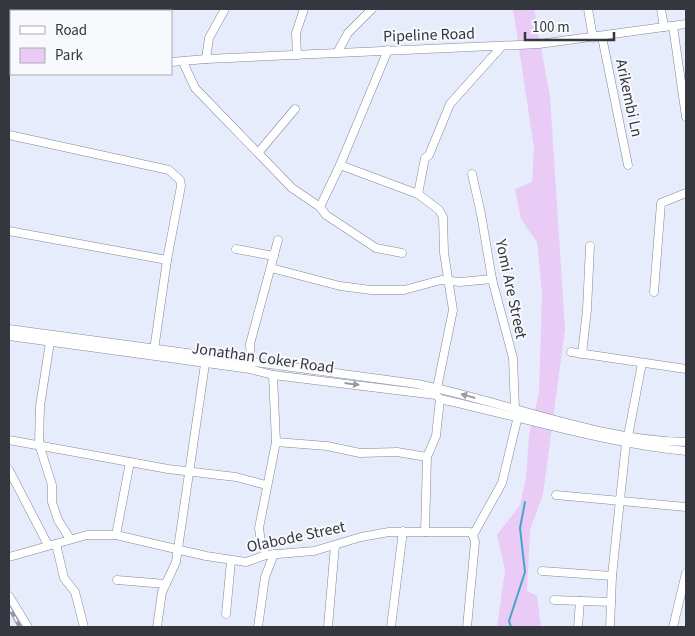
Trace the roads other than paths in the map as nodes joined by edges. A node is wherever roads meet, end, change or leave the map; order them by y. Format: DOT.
graph roads {
  1 [pos="224,9"];
  2 [pos="304,9"];
  3 [pos="372,9"];
  4 [pos="588,9"];
  5 [pos="661,9"];
  6 [pos="686,24"];
  7 [pos="673,26"];
  8 [pos="664,27"];
  9 [pos="602,37"];
  10 [pos="593,38"];
  11 [pos="502,46"];
  12 [pos="388,50"];
  13 [pos="337,53"];
  14 [pos="297,55"];
  15 [pos="206,59"];
  16 [pos="172,62"];
  17 [pos="183,62"];
  18 [pos="686,107"];
  19 [pos="295,109"];
  20 [pos="686,117"];
  21 [pos="9,135"];
  22 [pos="258,153"];
  23 [pos="628,165"];
  24 [pos="340,166"];
  25 [pos="472,174"];
  26 [pos="686,193"];
  27 [pos="418,194"];
  28 [pos="320,207"];
  29 [pos="9,231"];
  30 [pos="278,240"];
  31 [pos="590,246"];
  32 [pos="236,249"];
  33 [pos="402,253"];
  34 [pos="274,256"];
  35 [pos="167,260"];
  36 [pos="271,268"];
  37 [pos="492,279"];
  38 [pos="449,281"];
  39 [pos="654,292"];
  40 [pos="9,329"];
  41 [pos="9,336"];
  42 [pos="50,342"];
  43 [pos="154,350"];
  44 [pos="571,352"];
  45 [pos="582,354"];
  46 [pos="250,362"];
  47 [pos="642,363"];
  48 [pos="205,364"];
  49 [pos="686,369"];
  50 [pos="273,375"];
  51 [pos="437,388"];
  52 [pos="440,399"];
  53 [pos="516,413"];
  54 [pos="627,439"];
  55 [pos="9,440"];
  56 [pos="276,442"];
  57 [pos="686,442"];
  58 [pos="39,444"];
  59 [pos="686,451"];
  60 [pos="427,457"];
  61 [pos="130,462"];
  62 [pos="9,470"];
  63 [pos="190,472"];
  64 [pos="266,485"];
  65 [pos="556,495"];
  66 [pos="620,500"];
  67 [pos="686,507"];
  68 [pos="403,531"];
  69 [pos="425,532"];
  70 [pos="116,535"];
  71 [pos="473,535"];
  72 [pos="70,539"];
  73 [pos="52,544"];
  74 [pos="335,545"];
  75 [pos="177,550"];
  76 [pos="270,554"];
  77 [pos="9,557"];
  78 [pos="231,561"];
  79 [pos="542,571"];
  80 [pos="686,575"];
  81 [pos="612,576"];
  82 [pos="117,580"];
  83 [pos="166,584"];
  84 [pos="9,596"];
  85 [pos="554,600"];
  86 [pos="580,601"];
  87 [pos="611,602"];
  88 [pos="226,614"];
  89 [pos="28,627"];
  90 [pos="84,627"];
  91 [pos="157,627"];
  92 [pos="258,627"];
  93 [pos="328,627"];
  94 [pos="391,627"];
  95 [pos="467,627"];
  96 [pos="578,627"];
  97 [pos="610,627"];
  98 [pos="673,627"];
  1 -- 15 [label="street"];
  2 -- 14 [label="street"];
  3 -- 13 [label="street"];
  4 -- 10 [label="street"];
  5 -- 8 [label="street"];
  6 -- 7 [label="street, Pipeline Road"];
  7 -- 8 [label="street, Pipeline Road"];
  7 -- 18 [label="street"];
  8 -- 9 [label="street, Pipeline Road"];
  9 -- 10 [label="street, Pipeline Road"];
  9 -- 23 [label="street, Arikembi Ln"];
  10 -- 11 [label="street, Pipeline Road"];
  11 -- 12 [label="street, Pipeline Road"];
  11 -- 27 [label="street"];
  12 -- 13 [label="street, Pipeline Road"];
  12 -- 24 [label="street"];
  13 -- 14 [label="street, Pipeline Road"];
  14 -- 15 [label="street, Pipeline Road"];
  15 -- 17 [label="street, Pipeline Road"];
  16 -- 17 [label="street, Pipeline Road"];
  17 -- 22 [label="street"];
  18 -- 20 [label="street"];
  19 -- 22 [label="street"];
  21 -- 35 [label="street"];
  22 -- 28 [label="street"];
  24 -- 27 [label="street"];
  24 -- 28 [label="street"];
  25 -- 37 [label="street, Yomi Are Street"];
  26 -- 39 [label="street"];
  27 -- 38 [label="street"];
  28 -- 33 [label="street"];
  29 -- 35 [label="street"];
  30 -- 34 [label="street"];
  31 -- 45 [label="street"];
  32 -- 34 [label="street"];
  34 -- 36 [label="street"];
  35 -- 43 [label="street"];
  36 -- 38 [label="street"];
  36 -- 46 [label="street"];
  37 -- 38 [label="street"];
  37 -- 53 [label="street, Yomi Are Street"];
  38 -- 51 [label="street"];
  40 -- 43 [label="street, Jonathan Coker Road"];
  41 -- 42 [label="street, Jonathan Coker Road"];
  42 -- 48 [label="street, Jonathan Coker Road"];
  42 -- 58 [label="street"];
  43 -- 46 [label="street, Jonathan Coker Road"];
  44 -- 45 [label="street"];
  45 -- 47 [label="street"];
  46 -- 51 [label="street, Jonathan Coker Road"];
  47 -- 49 [label="street"];
  47 -- 54 [label="street"];
  48 -- 50 [label="street, Jonathan Coker Road"];
  48 -- 63 [label="street"];
  50 -- 52 [label="street, Jonathan Coker Road, one-way"];
  50 -- 56 [label="street"];
  53 -- 51 [label="street, Jonathan Coker Road, one-way"];
  52 -- 53 [label="street, Jonathan Coker Road"];
  52 -- 60 [label="street"];
  53 -- 54 [label="street, Jonathan Coker Road"];
  53 -- 71 [label="street, Yomi Are Street"];
  54 -- 57 [label="street, Jonathan Coker Road"];
  54 -- 59 [label="street, Jonathan Coker Road"];
  54 -- 66 [label="street"];
  55 -- 58 [label="street"];
  56 -- 60 [label="street"];
  56 -- 64 [label="street"];
  58 -- 61 [label="street"];
  58 -- 72 [label="street"];
  60 -- 69 [label="street"];
  61 -- 63 [label="street"];
  61 -- 70 [label="street"];
  62 -- 73 [label="street"];
  63 -- 64 [label="street"];
  63 -- 75 [label="street"];
  64 -- 76 [label="street"];
  65 -- 66 [label="street"];
  66 -- 67 [label="street"];
  66 -- 81 [label="street"];
  68 -- 69 [label="street, Olabode Street"];
  68 -- 74 [label="street, Olabode Street"];
  68 -- 94 [label="street"];
  69 -- 71 [label="street, Olabode Street"];
  70 -- 72 [label="street, Olabode Street"];
  70 -- 75 [label="street, Olabode Street"];
  71 -- 95 [label="street"];
  72 -- 73 [label="street, Olabode Street"];
  73 -- 77 [label="street, Olabode Street"];
  73 -- 90 [label="street"];
  74 -- 76 [label="street, Olabode Street"];
  74 -- 93 [label="street"];
  75 -- 78 [label="street, Olabode Street"];
  75 -- 83 [label="street"];
  76 -- 78 [label="street, Olabode Street"];
  76 -- 92 [label="street"];
  78 -- 88 [label="street"];
  79 -- 81 [label="street"];
  80 -- 98 [label="street"];
  81 -- 87 [label="street"];
  82 -- 83 [label="street"];
  83 -- 91 [label="street"];
  84 -- 89 [label="street"];
  85 -- 86 [label="street"];
  86 -- 87 [label="street"];
  86 -- 96 [label="street"];
  87 -- 97 [label="street"];
}
